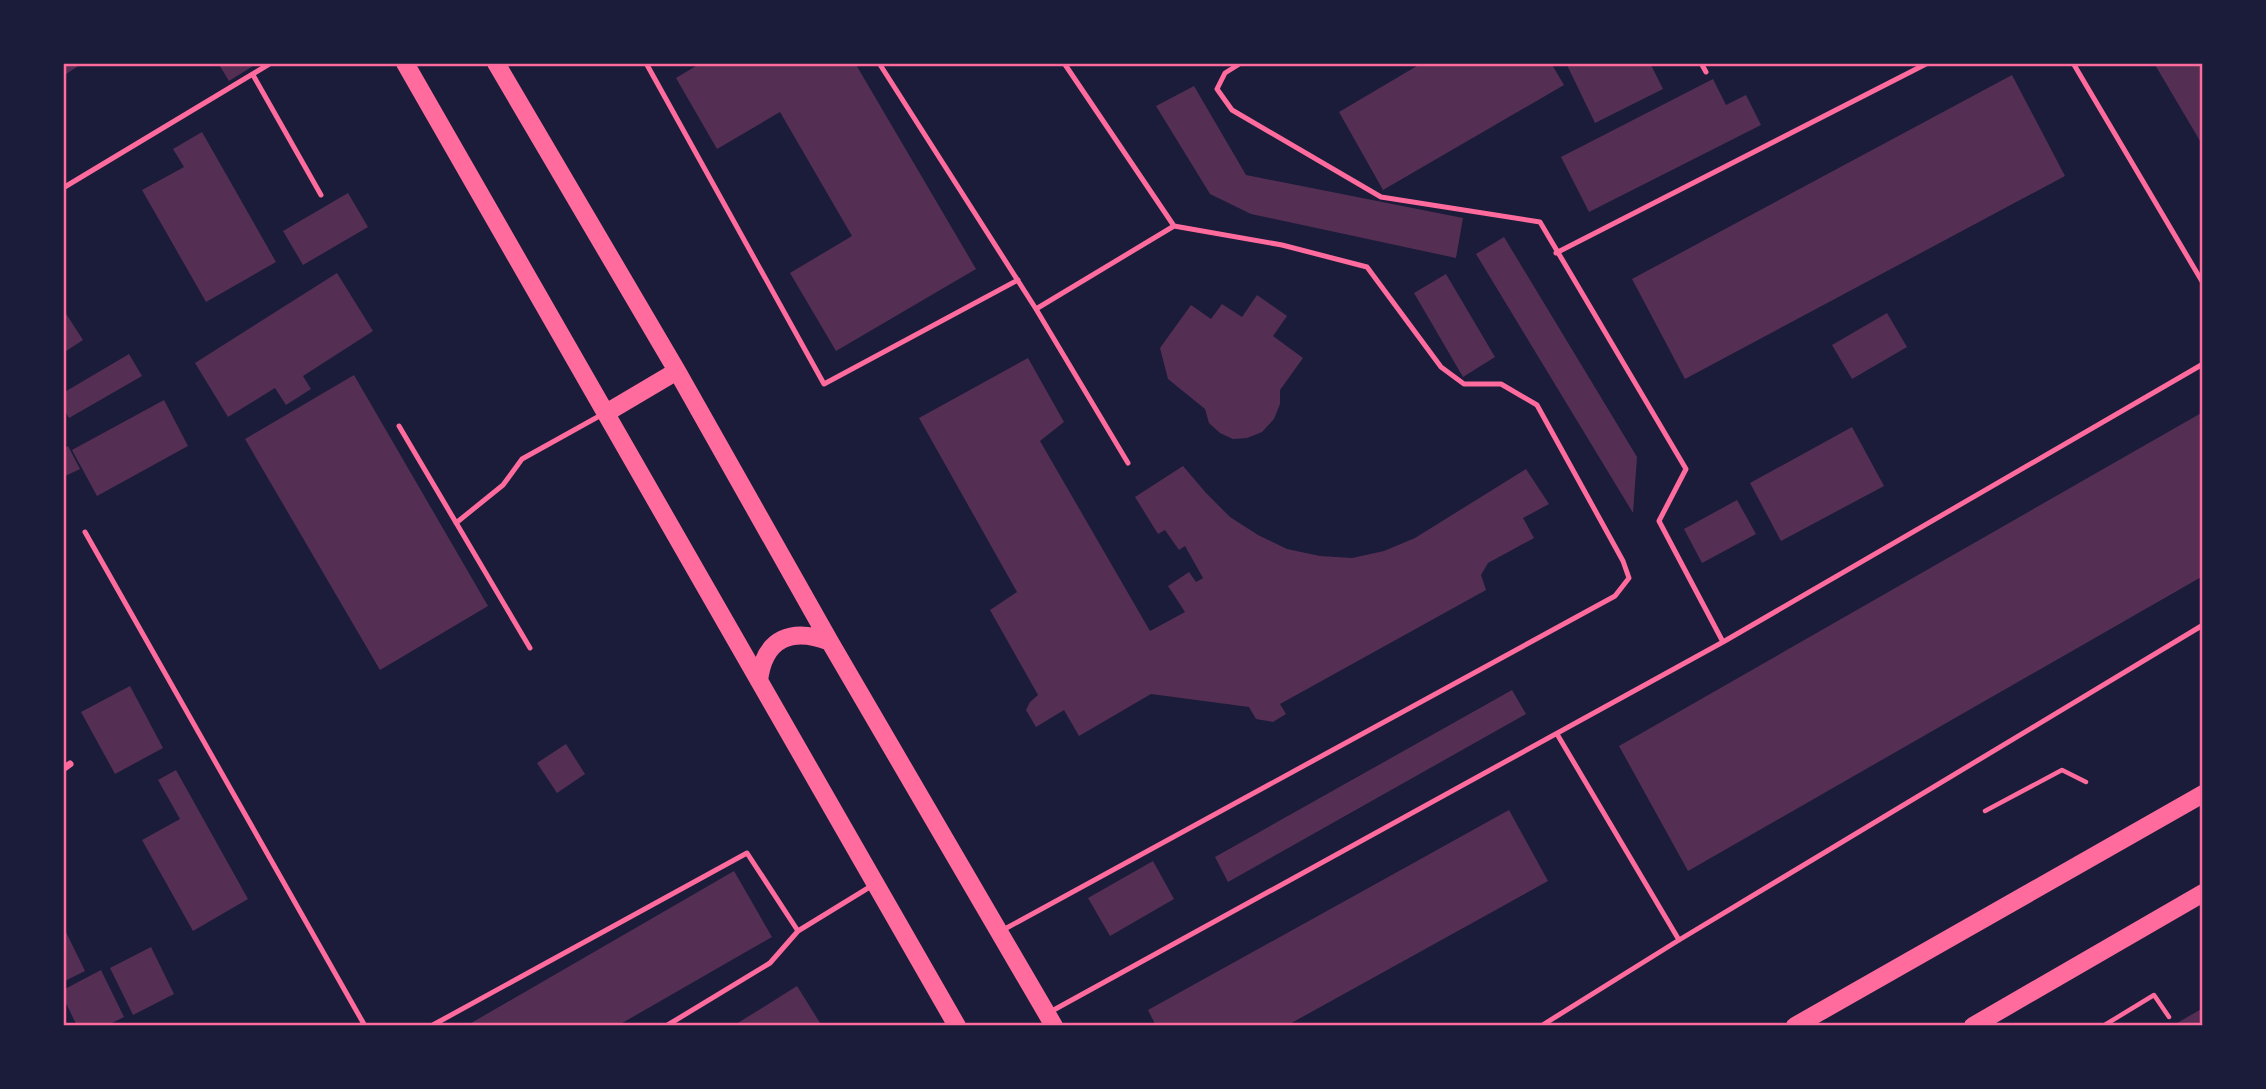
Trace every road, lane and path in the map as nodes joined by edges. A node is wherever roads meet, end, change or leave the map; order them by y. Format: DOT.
graph roads {
  1 [pos="271,63"];
  2 [pos="405,63"];
  3 [pos="496,63"];
  4 [pos="646,63"];
  5 [pos="879,63"];
  6 [pos="1064,63"];
  7 [pos="1241,63"];
  8 [pos="1701,63"];
  9 [pos="1928,63"];
  10 [pos="2073,63"];
  11 [pos="1706,72"];
  12 [pos="253,75"];
  13 [pos="63,188"];
  14 [pos="321,195"];
  15 [pos="1174,226"];
  16 [pos="1556,253"];
  17 [pos="1018,280"];
  18 [pos="2203,283"];
  19 [pos="1036,309"];
  20 [pos="2203,364"];
  21 [pos="677,371"];
  22 [pos="606,413"];
  23 [pos="400,426"];
  24 [pos="1128,463"];
  25 [pos="456,523"];
  26 [pos="85,532"];
  27 [pos="2203,625"];
  28 [pos="830,642"];
  29 [pos="1723,642"];
  30 [pos="530,648"];
  31 [pos="759,681"];
  32 [pos="1557,734"];
  33 [pos="2086,782"];
  34 [pos="2203,794"];
  35 [pos="1985,811"];
  36 [pos="876,883"];
  37 [pos="2203,893"];
  38 [pos="798,931"];
  39 [pos="1000,931"];
  40 [pos="1679,940"];
  41 [pos="2169,1017"];
  42 [pos="1051,1020"];
  43 [pos="365,1026"];
  44 [pos="430,1026"];
  45 [pos="666,1026"];
  46 [pos="957,1026"];
  47 [pos="1541,1026"];
  48 [pos="1795,1026"];
  49 [pos="1973,1026"];
  50 [pos="2103,1026"];
  1 -- 12 [label="lane"];
  2 -- 22 [label="main road"];
  3 -- 21 [label="main road"];
  4 -- 17 [label="lane"];
  5 -- 17 [label="lane"];
  6 -- 15 [label="lane"];
  7 -- 16 [label="lane"];
  8 -- 11 [label="lane"];
  9 -- 16 [label="lane"];
  10 -- 18 [label="lane"];
  12 -- 13 [label="lane"];
  12 -- 14 [label="lane"];
  15 -- 19 [label="lane"];
  15 -- 39 [label="lane"];
  16 -- 29 [label="lane"];
  17 -- 19 [label="lane"];
  19 -- 24 [label="lane"];
  20 -- 29 [label="lane"];
  21 -- 22 [label="main road"];
  21 -- 28 [label="main road"];
  22 -- 25 [label="lane"];
  22 -- 31 [label="main road"];
  23 -- 25 [label="lane"];
  25 -- 30 [label="lane"];
  26 -- 43 [label="lane"];
  27 -- 40 [label="lane"];
  28 -- 31 [label="main road"];
  28 -- 39 [label="main road"];
  29 -- 32 [label="lane"];
  31 -- 36 [label="main road"];
  32 -- 40 [label="lane"];
  32 -- 42 [label="lane"];
  33 -- 35 [label="path"];
  34 -- 48 [label="main road"];
  36 -- 38 [label="lane"];
  36 -- 46 [label="main road"];
  37 -- 49 [label="main road"];
  38 -- 44 [label="lane"];
  38 -- 45 [label="lane"];
  39 -- 42 [label="main road"];
  40 -- 47 [label="lane"];
  41 -- 50 [label="path"];
}
